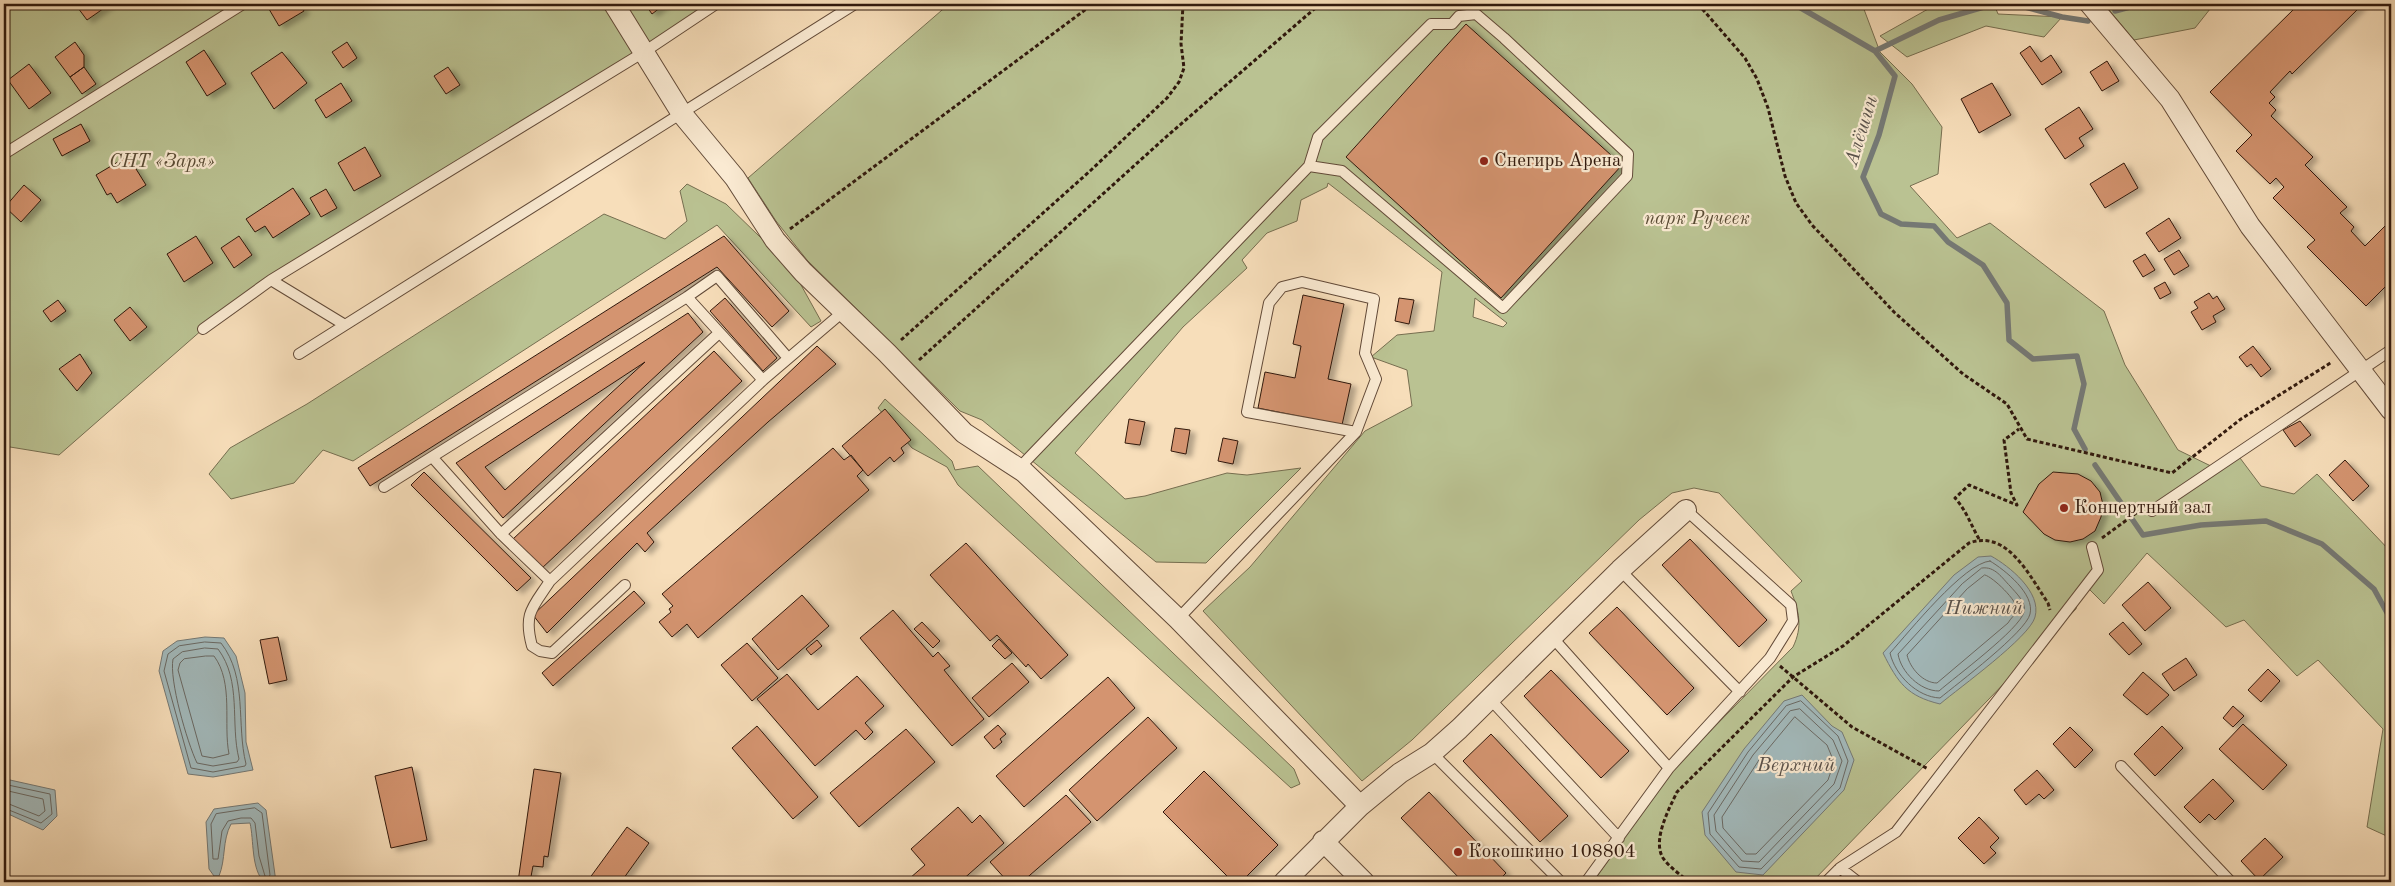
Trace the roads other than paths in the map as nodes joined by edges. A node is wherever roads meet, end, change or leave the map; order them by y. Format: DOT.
graph roads {
  1 [pos="243,4"];
  2 [pos="614,4"];
  3 [pos="716,4"];
  4 [pos="855,4"];
  5 [pos="2090,4"];
  6 [pos="644,52"];
  7 [pos="682,114"];
  8 [pos="4,152"];
  9 [pos="1309,166"];
  10 [pos="271,280"];
  11 [pos="687,298"];
  12 [pos="844,311"];
  13 [pos="345,325"];
  14 [pos="203,329"];
  15 [pos="719,333"];
  16 [pos="2391,350"];
  17 [pos="299,354"];
  18 [pos="788,358"];
  19 [pos="2362,371"];
  20 [pos="762,380"];
  21 [pos="2391,410"];
  22 [pos="1356,432"];
  23 [pos="433,458"];
  24 [pos="1019,468"];
  25 [pos="384,487"];
  26 [pos="1686,510"];
  27 [pos="2152,511"];
  28 [pos="501,534"];
  29 [pos="2092,547"];
  30 [pos="1620,570"];
  31 [pos="550,581"];
  32 [pos="626,586"];
  33 [pos="1178,619"];
  34 [pos="1552,637"];
  35 [pos="1740,692"];
  36 [pos="1490,699"];
  37 [pos="1432,753"];
  38 [pos="2122,766"];
  39 [pos="1669,768"];
  40 [pos="1360,806"];
  41 [pos="1619,838"];
  42 [pos="1323,841"];
  43 [pos="1840,868"];
  44 [pos="1284,882"];
  45 [pos="1364,882"];
  46 [pos="1561,882"];
  47 [pos="1586,882"];
  48 [pos="1826,882"];
  49 [pos="1858,882"];
  50 [pos="2231,882"];
  1 -- 8 [label="lane"];
  2 -- 6 [label="street"];
  3 -- 6 [label="lane"];
  4 -- 7 [label="lane"];
  5 -- 19 [label="street"];
  6 -- 7 [label="street"];
  6 -- 10 [label="lane"];
  7 -- 12 [label="street"];
  7 -- 13 [label="lane"];
  9 -- 9 [label="lane"];
  9 -- 24 [label="lane"];
  10 -- 13 [label="lane"];
  10 -- 14 [label="lane"];
  11 -- 15 [label="lane"];
  11 -- 18 [label="lane"];
  11 -- 23 [label="lane"];
  12 -- 18 [label="lane"];
  12 -- 24 [label="street"];
  13 -- 17 [label="lane"];
  15 -- 20 [label="lane"];
  15 -- 28 [label="lane"];
  16 -- 19 [label="lane"];
  18 -- 20 [label="lane"];
  19 -- 21 [label="street"];
  19 -- 27 [label="lane"];
  20 -- 31 [label="lane"];
  22 -- 22 [label="lane"];
  22 -- 33 [label="lane"];
  23 -- 25 [label="lane"];
  23 -- 28 [label="lane"];
  24 -- 33 [label="street"];
  26 -- 30 [label="street"];
  26 -- 35 [label="lane"];
  28 -- 31 [label="lane"];
  29 -- 43 [label="lane"];
  30 -- 34 [label="street"];
  30 -- 35 [label="lane"];
  31 -- 32 [label="lane"];
  33 -- 40 [label="street"];
  34 -- 36 [label="street"];
  34 -- 39 [label="lane"];
  35 -- 39 [label="lane"];
  36 -- 37 [label="street"];
  36 -- 41 [label="lane"];
  37 -- 40 [label="street"];
  37 -- 46 [label="lane"];
  38 -- 50 [label="lane"];
  39 -- 41 [label="lane"];
  40 -- 42 [label="street"];
  41 -- 47 [label="lane"];
  42 -- 44 [label="street"];
  42 -- 45 [label="street"];
  43 -- 48 [label="lane"];
  43 -- 49 [label="lane"];
}
